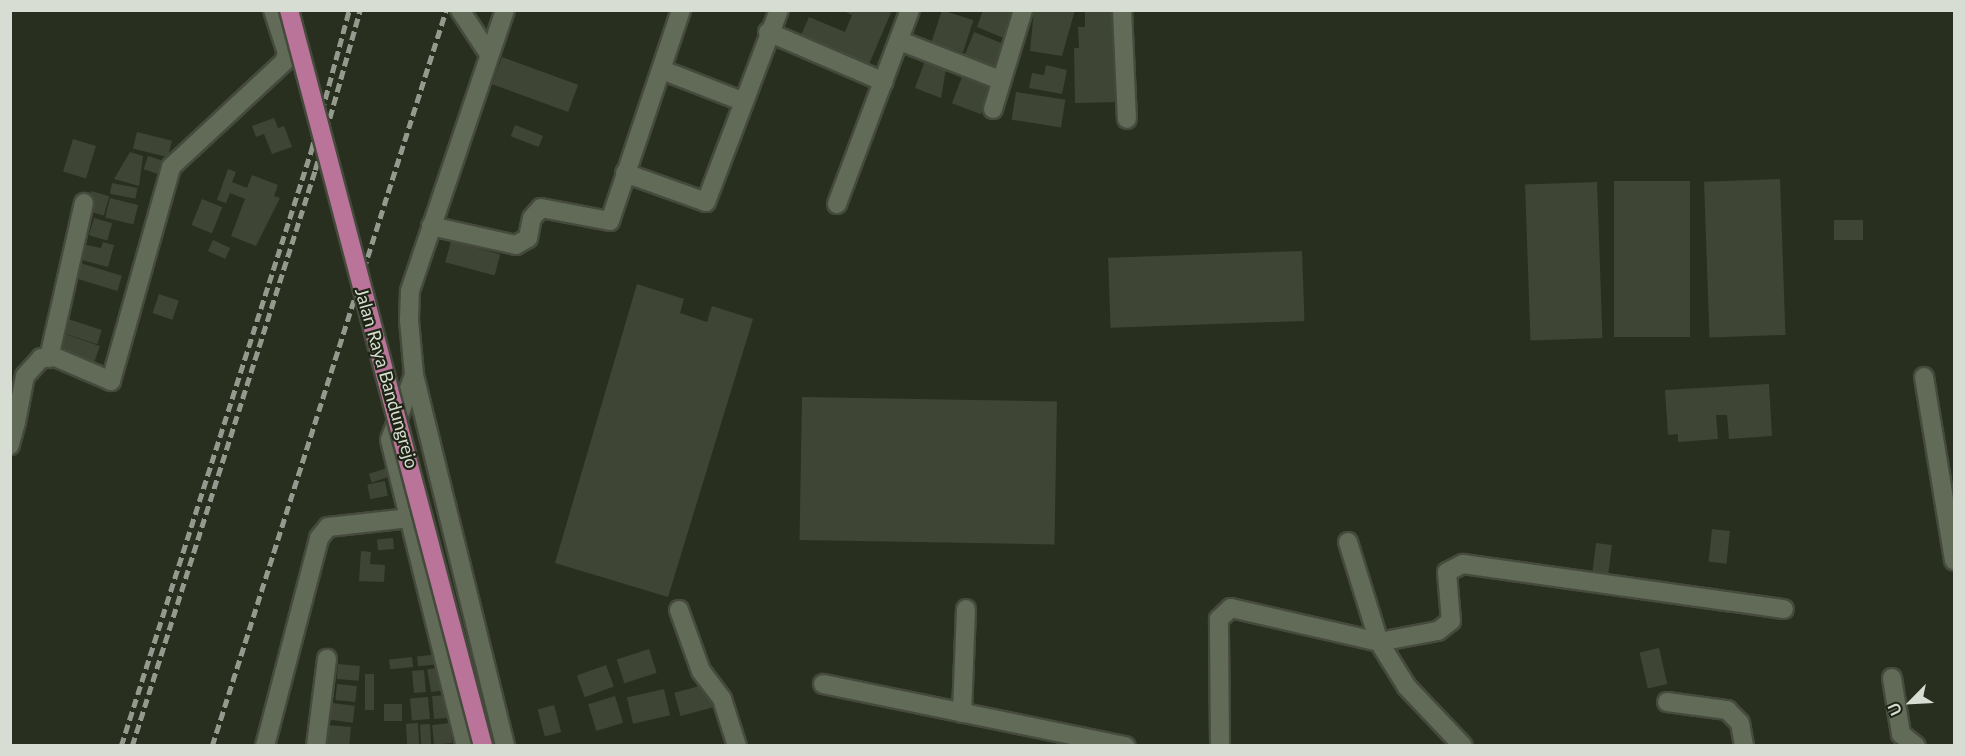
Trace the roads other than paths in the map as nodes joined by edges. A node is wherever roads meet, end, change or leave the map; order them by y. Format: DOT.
graph roads {
  1 [pos="273,10"];
  2 [pos="289,10"];
  3 [pos="460,10"];
  4 [pos="505,10"];
  5 [pos="779,10"];
  6 [pos="910,10"];
  7 [pos="1023,10"];
  8 [pos="1122,10"];
  9 [pos="678,11"];
  10 [pos="768,32"];
  11 [pos="900,41"];
  12 [pos="489,54"];
  13 [pos="662,70"];
  14 [pos="1000,80"];
  15 [pos="884,82"];
  16 [pos="744,102"];
  17 [pos="993,109"];
  18 [pos="1127,119"];
  19 [pos="625,173"];
  20 [pos="84,203"];
  21 [pos="837,204"];
  22 [pos="431,226"];
  23 [pos="49,358"];
  24 [pos="414,375"];
  25 [pos="1924,376"];
  26 [pos="13,418"];
  27 [pos="10,445"];
  28 [pos="410,518"];
  29 [pos="1348,542"];
  30 [pos="1954,561"];
  31 [pos="966,609"];
  32 [pos="1785,609"];
  33 [pos="679,610"];
  34 [pos="1379,642"];
  35 [pos="327,659"];
  36 [pos="1892,678"];
  37 [pos="823,684"];
  38 [pos="1667,702"];
  39 [pos="962,713"];
  40 [pos="1115,744"];
  41 [pos="264,746"];
  42 [pos="316,746"];
  43 [pos="466,746"];
  44 [pos="483,746"];
  45 [pos="505,746"];
  46 [pos="737,746"];
  47 [pos="1220,746"];
  48 [pos="1463,746"];
  49 [pos="1744,746"];
  50 [pos="1916,746"];
  1 -- 23 [label="street"];
  2 -- 44 [label="main road, Jalan Raya Bandungrejo, bridge"];
  3 -- 12 [label="street"];
  4 -- 12 [label="street"];
  5 -- 10 [label="street"];
  6 -- 11 [label="street"];
  7 -- 14 [label="street"];
  8 -- 18 [label="street"];
  9 -- 13 [label="street"];
  10 -- 15 [label="street"];
  10 -- 16 [label="street"];
  11 -- 14 [label="street"];
  11 -- 15 [label="street"];
  12 -- 22 [label="street"];
  13 -- 16 [label="street"];
  13 -- 19 [label="street"];
  14 -- 17 [label="street"];
  15 -- 21 [label="street"];
  16 -- 19 [label="street"];
  19 -- 22 [label="street"];
  20 -- 23 [label="street"];
  22 -- 24 [label="street"];
  23 -- 26 [label="street"];
  24 -- 28 [label="street"];
  24 -- 45 [label="street"];
  25 -- 30 [label="street"];
  26 -- 27 [label="street"];
  28 -- 41 [label="street"];
  28 -- 43 [label="street"];
  29 -- 34 [label="street"];
  31 -- 39 [label="street"];
  32 -- 34 [label="street"];
  33 -- 46 [label="street"];
  34 -- 47 [label="street"];
  34 -- 48 [label="street"];
  35 -- 42 [label="street"];
  36 -- 50 [label="street"];
  37 -- 39 [label="street"];
  38 -- 49 [label="street"];
  39 -- 40 [label="street"];
}
